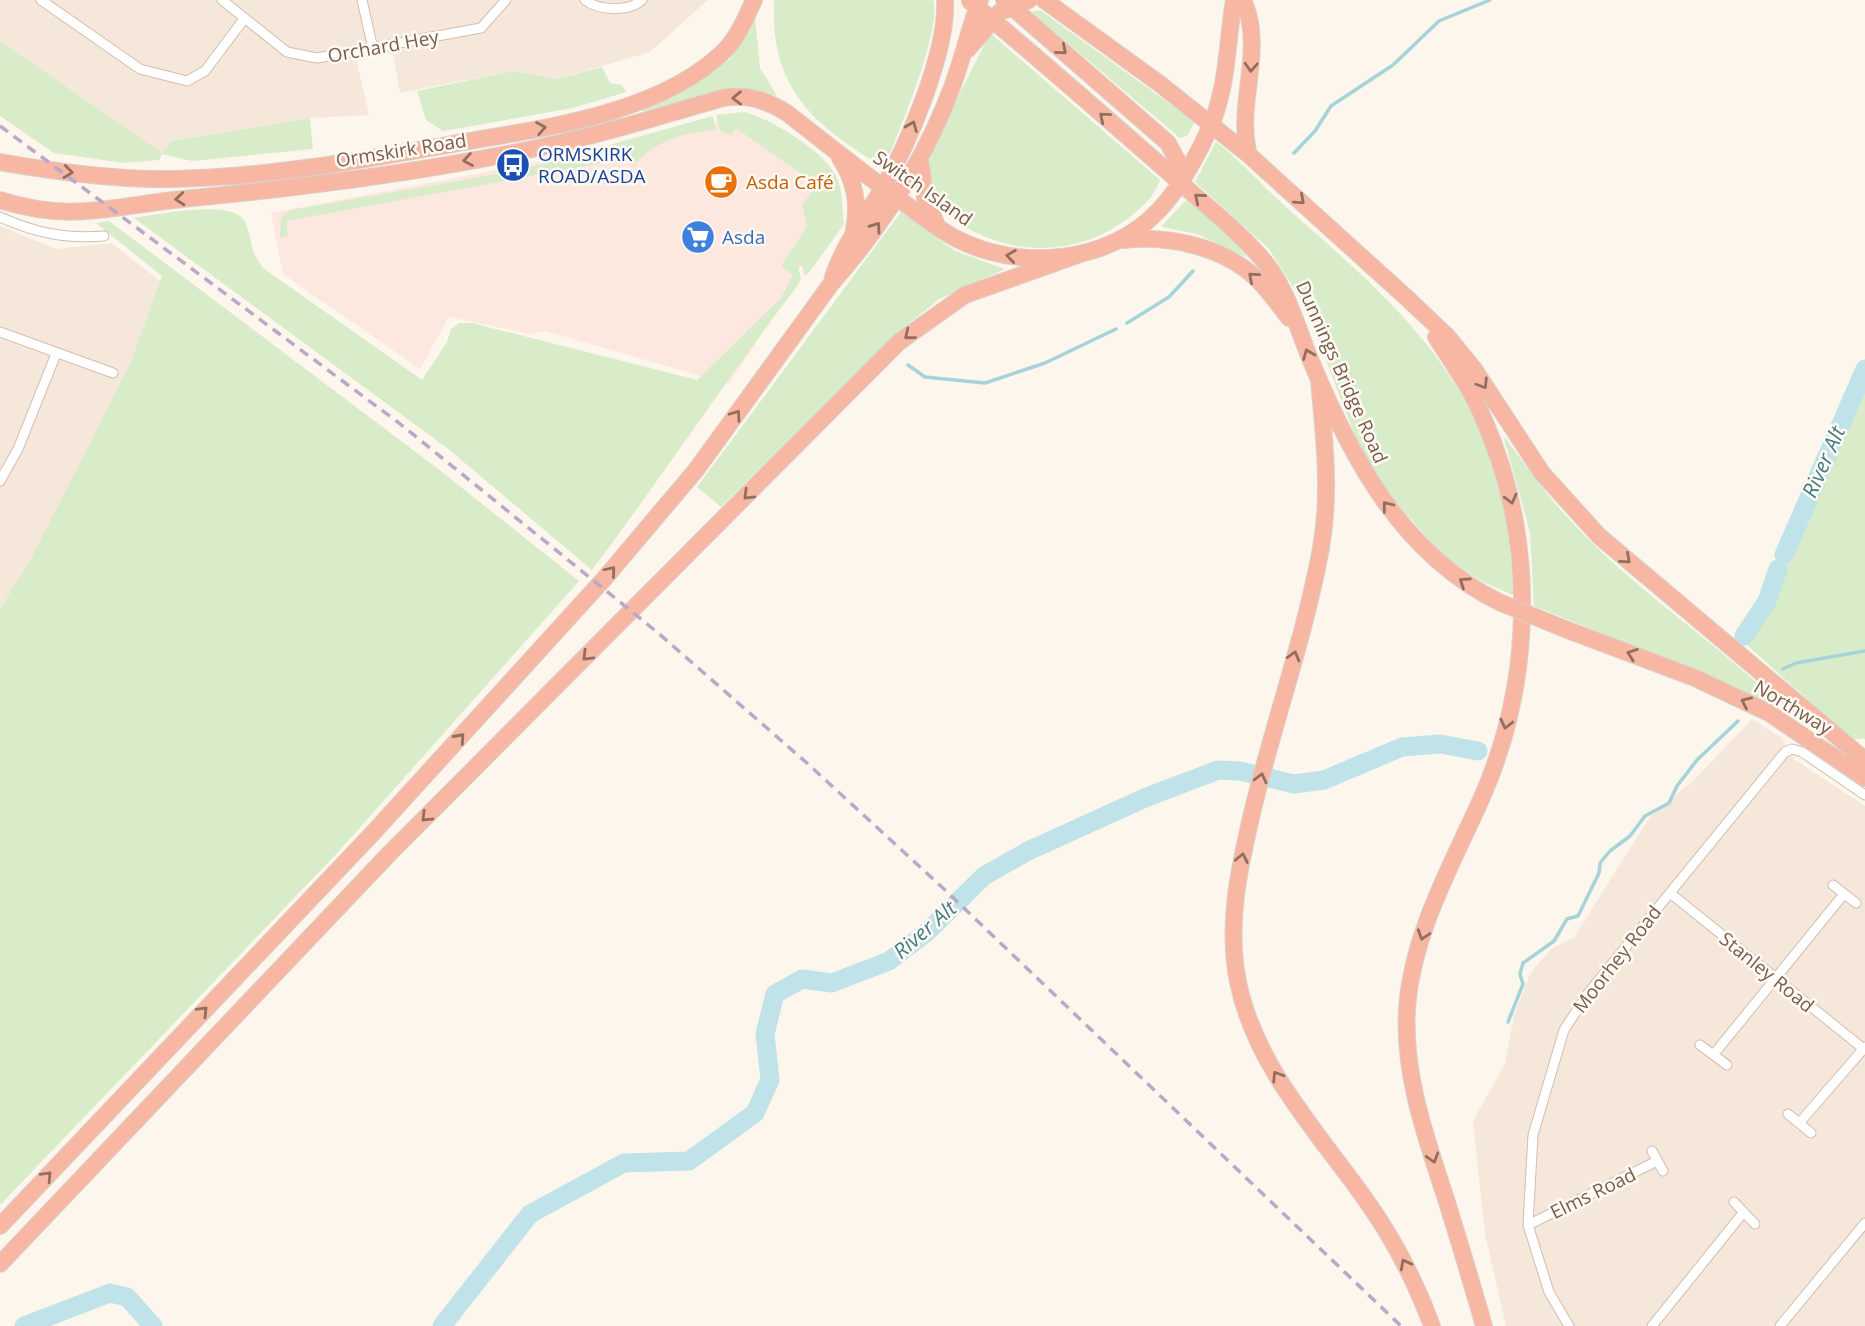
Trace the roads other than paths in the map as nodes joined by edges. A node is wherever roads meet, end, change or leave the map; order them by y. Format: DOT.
graph roads {
  1 [pos="41,0"];
  2 [pos="222,0"];
  3 [pos="362,0"];
  4 [pos="506,0"];
  5 [pos="585,0"];
  6 [pos="642,0"];
  7 [pos="754,0"];
  8 [pos="945,0"];
  9 [pos="1029,0"];
  10 [pos="1043,0"];
  11 [pos="1234,0"];
  12 [pos="1243,0"];
  13 [pos="975,2"];
  14 [pos="1007,3"];
  15 [pos="244,19"];
  16 [pos="992,20"];
  17 [pos="373,49"];
  18 [pos="966,50"];
  19 [pos="798,122"];
  20 [pos="1211,124"];
  21 [pos="835,150"];
  22 [pos="1174,151"];
  23 [pos="1249,155"];
  24 [pos="920,159"];
  25 [pos="1156,161"];
  26 [pos="0,162"];
  27 [pos="1179,182"];
  28 [pos="883,188"];
  29 [pos="897,197"];
  30 [pos="0,200"];
  31 [pos="0,218"];
  32 [pos="939,227"];
  33 [pos="854,232"];
  34 [pos="104,236"];
  35 [pos="1115,241"];
  36 [pos="1083,253"];
  37 [pos="831,284"];
  38 [pos="1422,314"];
  39 [pos="1297,328"];
  40 [pos="0,332"];
  41 [pos="56,354"];
  42 [pos="113,373"];
  43 [pos="1319,380"];
  44 [pos="0,481"];
  45 [pos="1695,678"];
  46 [pos="1790,750"];
  47 [pos="1865,760"];
  48 [pos="1865,778"];
  49 [pos="1865,795"];
  50 [pos="1833,884"];
  51 [pos="1670,893"];
  52 [pos="1843,894"];
  53 [pos="1856,903"];
  54 [pos="1776,978"];
  55 [pos="1700,1045"];
  56 [pos="1865,1049"];
  57 [pos="1714,1054"];
  58 [pos="1727,1065"];
  59 [pos="1788,1114"];
  60 [pos="1801,1121"];
  61 [pos="1811,1133"];
  62 [pos="1652,1151"];
  63 [pos="1657,1161"];
  64 [pos="1663,1171"];
  65 [pos="1734,1202"];
  66 [pos="1743,1213"];
  67 [pos="1865,1223"];
  68 [pos="1755,1224"];
  69 [pos="1528,1225"];
  70 [pos="0,1226"];
  71 [pos="0,1264"];
  72 [pos="1432,1326"];
  73 [pos="1483,1326"];
  74 [pos="1570,1326"];
  75 [pos="1652,1326"];
  76 [pos="1780,1326"];
  1 -- 15 [label="street"];
  2 -- 15 [label="street, Orchard Hey"];
  3 -- 17 [label="street"];
  4 -- 17 [label="street, Orchard Hey"];
  5 -- 6 [label="street"];
  26 -- 7 [label="highway, Ormskirk Road, one-way"];
  28 -- 8 [label="highway, one-way"];
  9 -- 14 [label="highway"];
  10 -- 20 [label="highway"];
  11 -- 20 [label="highway, Switch Island"];
  12 -- 23 [label="highway, one-way"];
  13 -- 16 [label="highway"];
  13 -- 18 [label="highway"];
  14 -- 16 [label="highway"];
  14 -- 22 [label="highway, one-way"];
  15 -- 17 [label="street, Orchard Hey"];
  16 -- 18 [label="highway"];
  25 -- 16 [label="highway, one-way"];
  18 -- 24 [label="highway, Switch Island"];
  19 -- 21 [label="highway, Switch Island"];
  19 -- 30 [label="highway, Ormskirk Road, one-way"];
  20 -- 22 [label="highway"];
  20 -- 23 [label="highway"];
  20 -- 27 [label="highway, Switch Island"];
  21 -- 28 [label="highway, Switch Island"];
  21 -- 33 [label="highway"];
  22 -- 25 [label="highway"];
  22 -- 27 [label="highway"];
  23 -- 38 [label="highway, one-way"];
  24 -- 29 [label="highway, Switch Island"];
  24 -- 32 [label="highway"];
  25 -- 27 [label="highway"];
  27 -- 35 [label="highway, Switch Island"];
  39 -- 27 [label="highway, Dunnings Bridge Road, one-way"];
  28 -- 29 [label="highway, Switch Island"];
  28 -- 33 [label="highway"];
  29 -- 32 [label="highway, Switch Island"];
  37 -- 29 [label="highway, Switch Island, one-way"];
  31 -- 34 [label="street"];
  36 -- 32 [label="highway, Switch Island, one-way"];
  33 -- 37 [label="highway"];
  35 -- 36 [label="highway, Switch Island"];
  39 -- 35 [label="highway, one-way"];
  36 -- 71 [label="highway, one-way"];
  70 -- 37 [label="highway, one-way"];
  38 -- 47 [label="highway, Northway, one-way"];
  38 -- 73 [label="highway, one-way"];
  43 -- 39 [label="highway, Dunnings Bridge Road, one-way"];
  40 -- 41 [label="street"];
  41 -- 42 [label="street"];
  41 -- 44 [label="street"];
  45 -- 43 [label="highway, Dunnings Bridge Road, one-way, bridge"];
  72 -- 43 [label="highway, one-way"];
  48 -- 45 [label="highway, Northway, one-way"];
  46 -- 49 [label="street, Northway"];
  46 -- 51 [label="street, Moorhey Road"];
  50 -- 52 [label="street"];
  51 -- 54 [label="street, Stanley Road"];
  51 -- 69 [label="street, Moorhey Road"];
  52 -- 53 [label="street"];
  52 -- 54 [label="street"];
  54 -- 56 [label="street, Stanley Road"];
  54 -- 57 [label="street"];
  55 -- 57 [label="street"];
  56 -- 60 [label="street"];
  57 -- 58 [label="street"];
  59 -- 60 [label="street"];
  60 -- 61 [label="street"];
  62 -- 63 [label="street, Elms Road"];
  63 -- 64 [label="street, Elms Road"];
  63 -- 69 [label="street, Elms Road"];
  65 -- 66 [label="street"];
  66 -- 68 [label="street"];
  66 -- 75 [label="street"];
  67 -- 76 [label="street"];
  69 -- 74 [label="street, Moorhey Road"];
}
